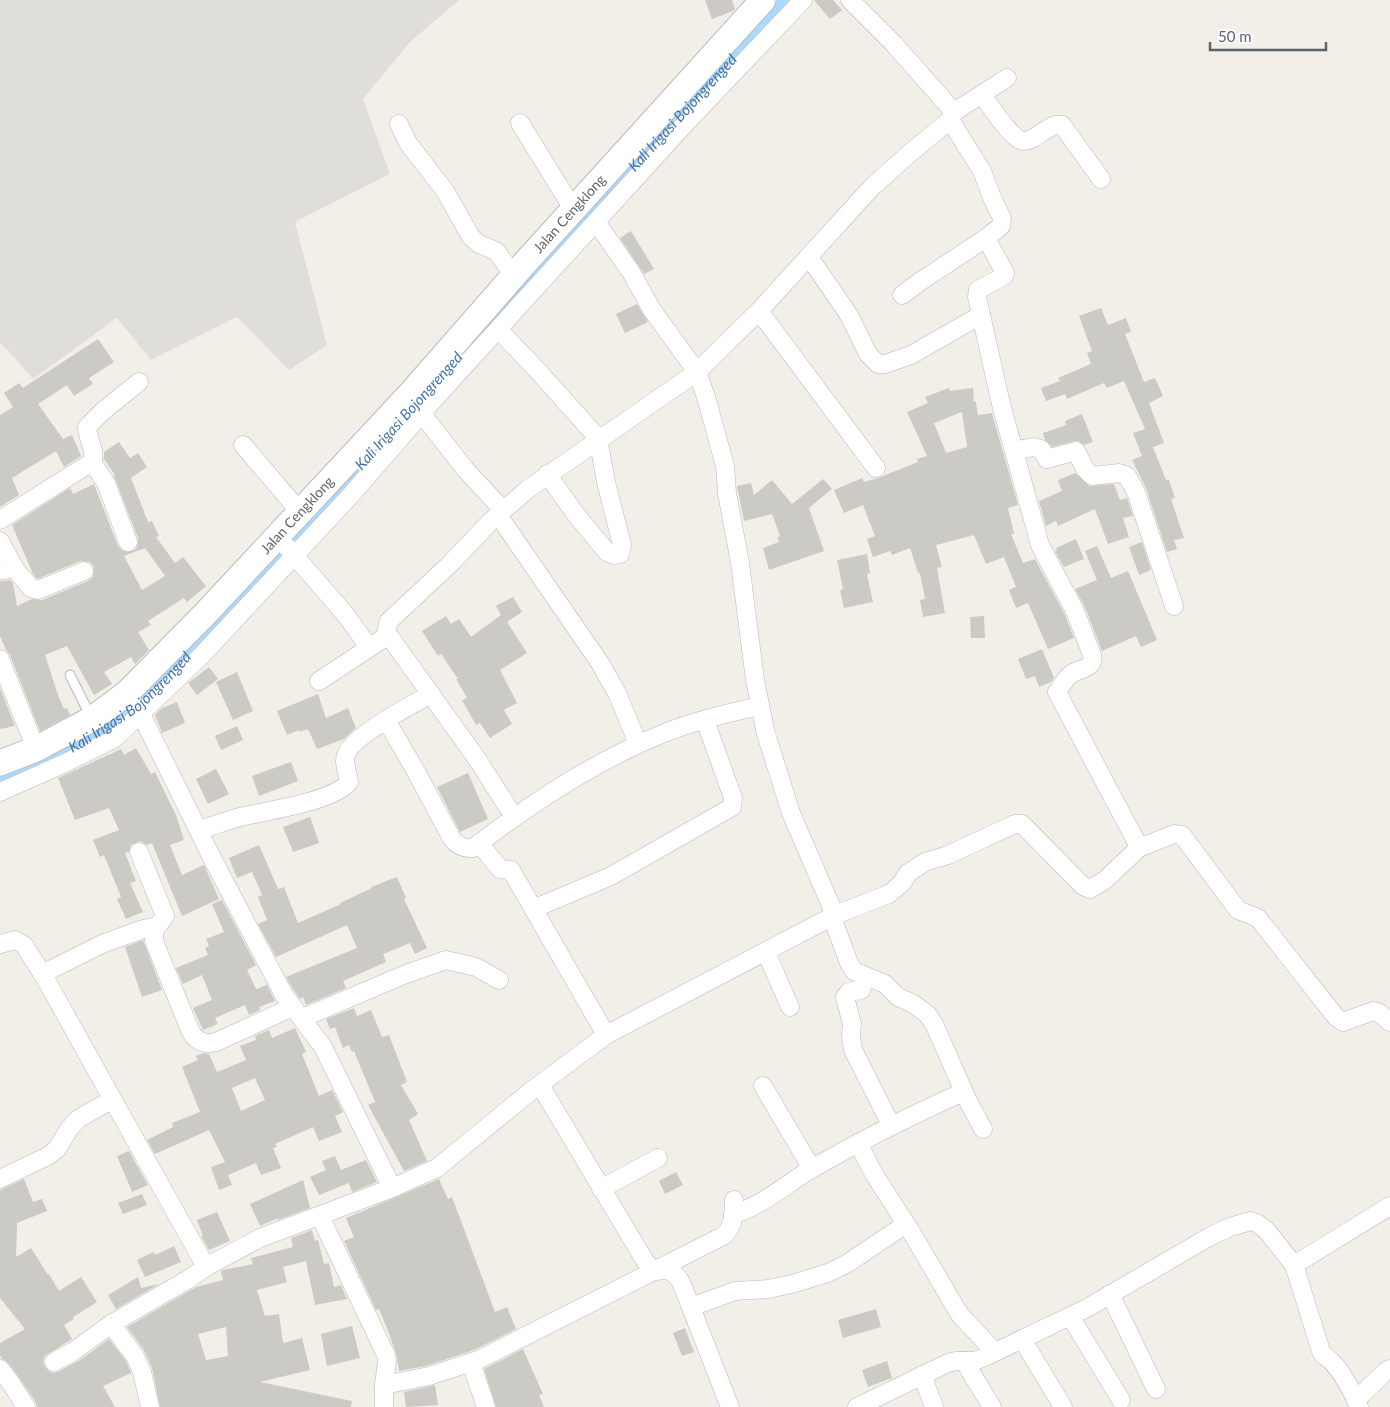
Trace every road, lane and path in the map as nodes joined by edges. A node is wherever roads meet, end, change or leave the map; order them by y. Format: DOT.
graph roads {
  1 [pos="762,0"];
  2 [pos="803,0"];
  3 [pos="850,0"];
  4 [pos="743,26"];
  5 [pos="760,43"];
  6 [pos="1007,78"];
  7 [pos="982,95"];
  8 [pos="952,116"];
  9 [pos="520,123"];
  10 [pos="399,124"];
  11 [pos="1101,179"];
  12 [pos="573,209"];
  13 [pos="596,222"];
  14 [pos="986,238"];
  15 [pos="809,257"];
  16 [pos="530,274"];
  17 [pos="902,295"];
  18 [pos="759,311"];
  19 [pos="981,315"];
  20 [pos="499,330"];
  21 [pos="696,372"];
  22 [pos="139,382"];
  23 [pos="420,402"];
  24 [pos="598,438"];
  25 [pos="243,445"];
  26 [pos="1014,451"];
  27 [pos="92,462"];
  28 [pos="876,468"];
  29 [pos="547,474"];
  30 [pos="342,486"];
  31 [pos="300,512"];
  32 [pos="500,513"];
  33 [pos="0,520"];
  34 [pos="0,541"];
  35 [pos="128,542"];
  36 [pos="286,547"];
  37 [pos="8,569"];
  38 [pos="84,571"];
  39 [pos="1174,606"];
  40 [pos="388,634"];
  41 [pos="369,647"];
  42 [pos="0,659"];
  43 [pos="70,675"];
  44 [pos="319,681"];
  45 [pos="431,694"];
  46 [pos="134,704"];
  47 [pos="760,706"];
  48 [pos="92,720"];
  49 [pos="386,720"];
  50 [pos="705,720"];
  51 [pos="638,744"];
  52 [pos="36,749"];
  53 [pos="0,763"];
  54 [pos="0,792"];
  55 [pos="514,817"];
  56 [pos="199,830"];
  57 [pos="479,843"];
  58 [pos="1141,846"];
  59 [pos="139,852"];
  60 [pos="533,909"];
  61 [pos="834,916"];
  62 [pos="157,926"];
  63 [pos="0,944"];
  64 [pos="766,952"];
  65 [pos="42,974"];
  66 [pos="866,977"];
  67 [pos="499,980"];
  68 [pos="790,1007"];
  69 [pos="297,1012"];
  70 [pos="1390,1022"];
  71 [pos="606,1035"];
  72 [pos="540,1085"];
  73 [pos="762,1086"];
  74 [pos="963,1092"];
  75 [pos="111,1100"];
  76 [pos="892,1125"];
  77 [pos="983,1129"];
  78 [pos="858,1143"];
  79 [pos="658,1158"];
  80 [pos="812,1169"];
  81 [pos="0,1179"];
  82 [pos="392,1188"];
  83 [pos="601,1189"];
  84 [pos="1390,1206"];
  85 [pos="320,1216"];
  86 [pos="906,1224"];
  87 [pos="1294,1265"];
  88 [pos="206,1267"];
  89 [pos="653,1271"];
  90 [pos="1110,1294"];
  91 [pos="691,1307"];
  92 [pos="1070,1316"];
  93 [pos="111,1324"];
  94 [pos="1022,1339"];
  95 [pos="995,1352"];
  96 [pos="964,1361"];
  97 [pos="54,1362"];
  98 [pos="471,1363"];
  99 [pos="0,1369"];
  100 [pos="1390,1369"];
  101 [pos="922,1375"];
  102 [pos="384,1385"];
  103 [pos="1156,1389"];
  104 [pos="1121,1400"];
  105 [pos="1357,1403"];
  106 [pos="26,1407"];
  107 [pos="150,1407"];
  108 [pos="384,1407"];
  109 [pos="486,1407"];
  110 [pos="730,1407"];
  111 [pos="857,1407"];
  112 [pos="934,1407"];
  113 [pos="992,1407"];
  114 [pos="1063,1407"];
  1 -- 4 [label="main road, Jalan Cengklong"];
  2 -- 5 [label="street"];
  3 -- 8 [label="street"];
  4 -- 5 [label="street"];
  4 -- 12 [label="main road, Jalan Cengklong"];
  5 -- 13 [label="street"];
  6 -- 7 [label="street"];
  7 -- 8 [label="street"];
  7 -- 11 [label="street"];
  8 -- 14 [label="street"];
  8 -- 15 [label="street"];
  9 -- 12 [label="street"];
  10 -- 16 [label="street"];
  12 -- 16 [label="main road, Jalan Cengklong"];
  13 -- 16 [label="street"];
  13 -- 21 [label="street"];
  14 -- 17 [label="street"];
  14 -- 19 [label="street"];
  15 -- 18 [label="street"];
  15 -- 19 [label="street"];
  16 -- 20 [label="street"];
  16 -- 23 [label="main road, Jalan Cengklong"];
  18 -- 21 [label="street"];
  18 -- 28 [label="street"];
  19 -- 26 [label="street"];
  20 -- 23 [label="street"];
  20 -- 24 [label="street"];
  21 -- 24 [label="street"];
  21 -- 47 [label="street"];
  22 -- 27 [label="street"];
  23 -- 30 [label="main road, Jalan Cengklong"];
  23 -- 32 [label="street"];
  24 -- 29 [label="street"];
  24 -- 29 [label="street"];
  25 -- 31 [label="street"];
  26 -- 39 [label="street"];
  26 -- 58 [label="street"];
  27 -- 33 [label="street"];
  27 -- 35 [label="street"];
  29 -- 32 [label="street"];
  30 -- 31 [label="main road, Jalan Cengklong"];
  30 -- 36 [label="street"];
  31 -- 36 [label="main road, Jalan Cengklong"];
  32 -- 40 [label="street"];
  32 -- 51 [label="street"];
  34 -- 37 [label="street"];
  36 -- 41 [label="street"];
  36 -- 46 [label="main road, Jalan Cengklong"];
  37 -- 38 [label="street"];
  40 -- 41 [label="street"];
  40 -- 45 [label="street"];
  41 -- 44 [label="street"];
  42 -- 52 [label="street"];
  43 -- 48 [label="lane"];
  45 -- 49 [label="street"];
  45 -- 55 [label="street"];
  46 -- 48 [label="main road, Jalan Cengklong"];
  46 -- 54 [label="street"];
  46 -- 56 [label="street"];
  47 -- 50 [label="street"];
  47 -- 61 [label="street"];
  48 -- 52 [label="main road, Jalan Cengklong"];
  49 -- 56 [label="street"];
  49 -- 57 [label="street"];
  50 -- 51 [label="street"];
  50 -- 60 [label="street"];
  51 -- 55 [label="street"];
  52 -- 53 [label="main road, Jalan Cengklong"];
  55 -- 57 [label="street"];
  56 -- 69 [label="street"];
  57 -- 60 [label="street"];
  58 -- 61 [label="street"];
  58 -- 70 [label="street"];
  59 -- 62 [label="street"];
  60 -- 71 [label="street"];
  61 -- 64 [label="street"];
  61 -- 66 [label="street"];
  62 -- 65 [label="street"];
  62 -- 69 [label="street"];
  63 -- 65 [label="street"];
  64 -- 68 [label="street"];
  64 -- 71 [label="street"];
  65 -- 75 [label="street"];
  66 -- 74 [label="street"];
  66 -- 76 [label="street"];
  67 -- 69 [label="street"];
  69 -- 82 [label="street"];
  71 -- 72 [label="street"];
  72 -- 82 [label="street"];
  72 -- 83 [label="street"];
  73 -- 80 [label="street"];
  74 -- 76 [label="street"];
  74 -- 77 [label="street"];
  75 -- 81 [label="street"];
  75 -- 88 [label="street"];
  76 -- 78 [label="street"];
  78 -- 80 [label="street"];
  78 -- 86 [label="street"];
  79 -- 83 [label="street"];
  80 -- 89 [label="street"];
  82 -- 85 [label="street"];
  83 -- 89 [label="street"];
  84 -- 87 [label="street"];
  85 -- 88 [label="street"];
  85 -- 102 [label="street"];
  86 -- 91 [label="street"];
  86 -- 95 [label="street"];
  87 -- 90 [label="street"];
  87 -- 105 [label="street"];
  88 -- 93 [label="street"];
  89 -- 91 [label="street"];
  89 -- 98 [label="street"];
  90 -- 92 [label="street"];
  90 -- 103 [label="street"];
  91 -- 110 [label="street"];
  92 -- 94 [label="street"];
  92 -- 104 [label="street"];
  93 -- 97 [label="street"];
  93 -- 107 [label="street"];
  94 -- 95 [label="street"];
  94 -- 114 [label="street"];
  95 -- 96 [label="street"];
  96 -- 101 [label="street"];
  96 -- 113 [label="street"];
  98 -- 102 [label="street"];
  98 -- 109 [label="street"];
  99 -- 106 [label="street"];
  100 -- 105 [label="street"];
  101 -- 111 [label="street"];
  101 -- 112 [label="street"];
  102 -- 108 [label="street"];
}
